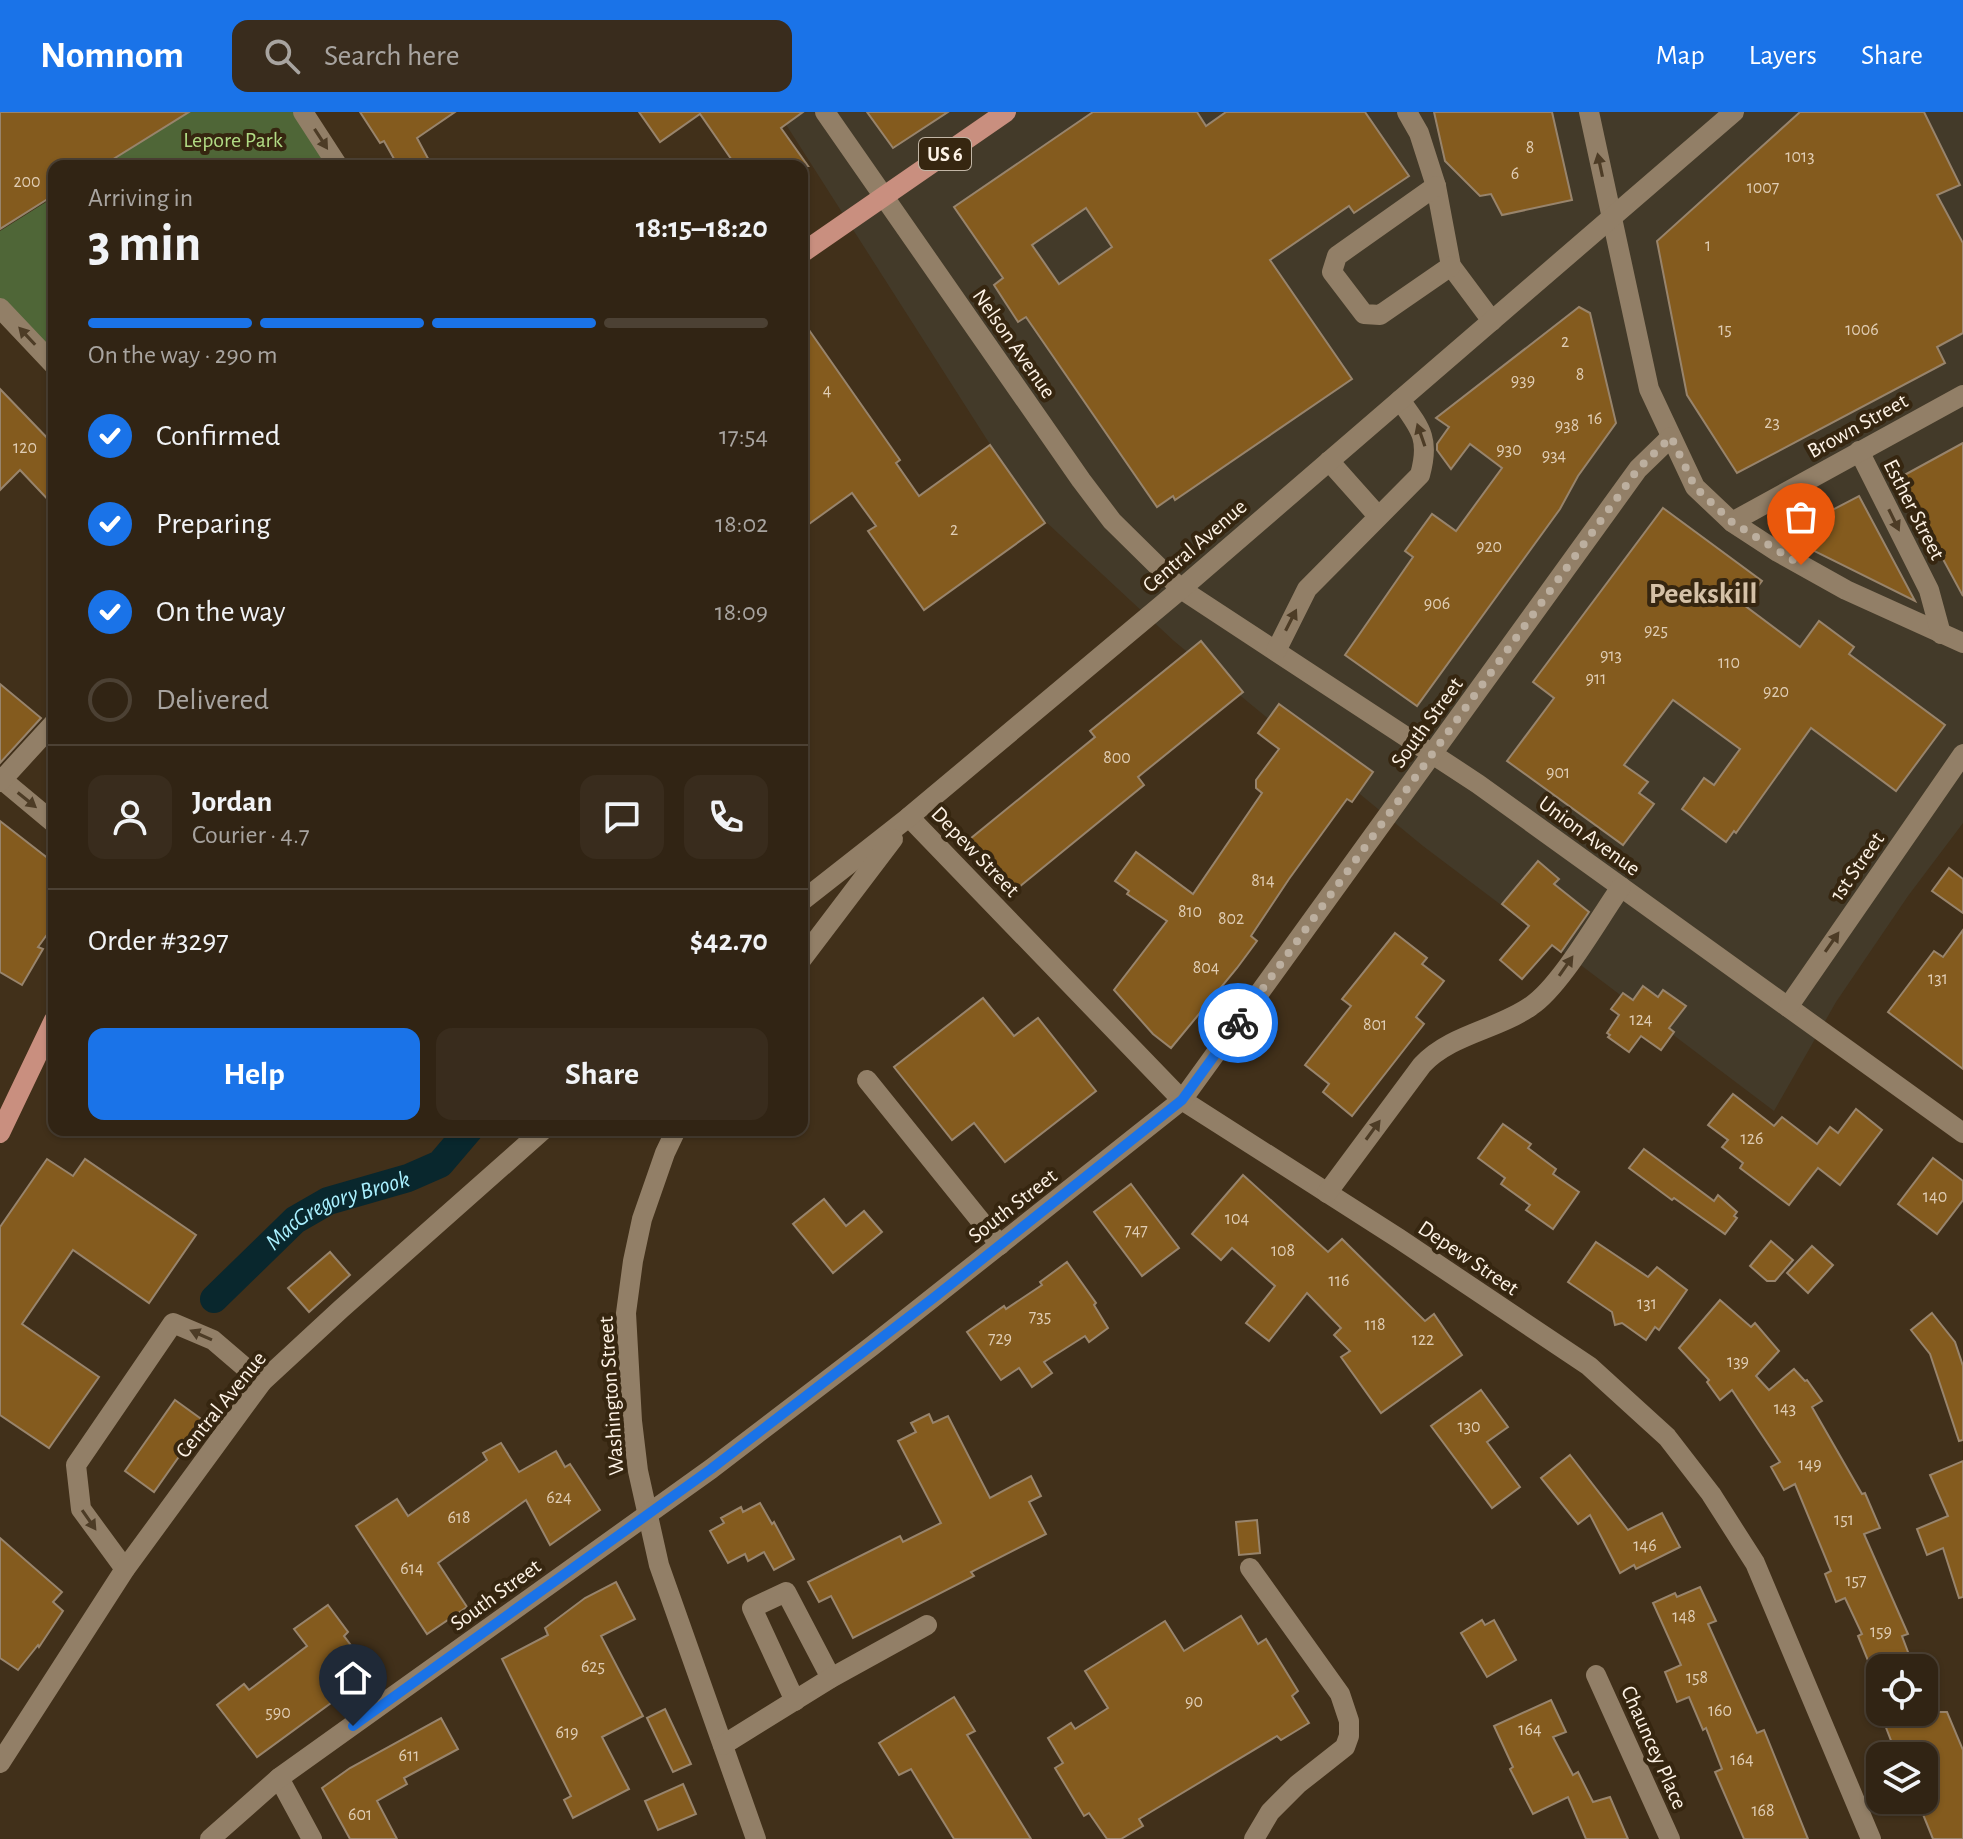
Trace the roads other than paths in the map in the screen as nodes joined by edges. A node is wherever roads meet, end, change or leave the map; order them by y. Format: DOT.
graph roads {
  1 [pos="303,112"];
  2 [pos="825,112"];
  3 [pos="1006,112"];
  4 [pos="1407,112"];
  5 [pos="1589,112"];
  6 [pos="1734,112"];
  7 [pos="334,160"];
  8 [pos="1436,186"];
  9 [pos="884,197"];
  10 [pos="1612,219"];
  11 [pos="808,249"];
  12 [pos="1451,266"];
  13 [pos="0,308"];
  14 [pos="1492,321"];
  15 [pos="48,359"];
  16 [pos="1963,395"];
  17 [pos="1400,400"];
  18 [pos="1671,437"];
  19 [pos="1859,451"];
  20 [pos="1329,461"];
  21 [pos="1378,516"];
  22 [pos="1732,522"];
  23 [pos="1181,589"];
  24 [pos="1941,634"];
  25 [pos="1963,643"];
  26 [pos="1276,651"];
  27 [pos="48,729"];
  28 [pos="1433,754"];
  29 [pos="1963,754"];
  30 [pos="1,780"];
  31 [pos="909,817"];
  32 [pos="48,818"];
  33 [pos="1621,887"];
  34 [pos="808,896"];
  35 [pos="808,951"];
  36 [pos="1788,1007"];
  37 [pos="48,1033"];
  38 [pos="867,1080"];
  39 [pos="1182,1100"];
  40 [pos="0,1133"];
  41 [pos="1963,1133"];
  42 [pos="536,1136"];
  43 [pos="673,1136"];
  44 [pos="1327,1193"];
  45 [pos="1000,1245"];
  46 [pos="262,1382"];
  47 [pos="648,1514"];
  48 [pos="1250,1568"];
  49 [pos="125,1569"];
  50 [pos="927,1625"];
  51 [pos="1596,1675"];
  52 [pos="831,1678"];
  53 [pos="795,1701"];
  54 [pos="723,1745"];
  55 [pos="0,1763"];
  56 [pos="279,1778"];
  57 [pos="210,1839"];
  58 [pos="312,1839"];
  59 [pos="756,1839"];
  60 [pos="1254,1839"];
  61 [pos="1670,1839"];
  62 [pos="1871,1839"];
  1 -- 7 [label="street, one-way"];
  2 -- 9 [label="street, Nelson Avenue"];
  3 -- 9 [label="main road, US 6"];
  4 -- 8 [label="street"];
  10 -- 5 [label="street, one-way"];
  6 -- 10 [label="street, Central Avenue"];
  8 -- 12 [label="street"];
  8 -- 12 [label="street"];
  9 -- 11 [label="main road, US 6"];
  9 -- 23 [label="street, Nelson Avenue"];
  10 -- 14 [label="street, Central Avenue"];
  10 -- 18 [label="street"];
  12 -- 14 [label="street"];
  15 -- 13 [label="street, one-way"];
  14 -- 17 [label="street, Central Avenue"];
  16 -- 19 [label="street, Brown Street"];
  17 -- 20 [label="street, Central Avenue"];
  21 -- 17 [label="street, one-way"];
  18 -- 22 [label="street"];
  18 -- 28 [label="street, South Street"];
  19 -- 22 [label="street, Brown Street"];
  19 -- 24 [label="street, Esther Street, one-way"];
  20 -- 21 [label="street"];
  20 -- 23 [label="street, Central Avenue"];
  26 -- 21 [label="street, one-way"];
  22 -- 24 [label="street"];
  23 -- 26 [label="street, Union Avenue"];
  23 -- 31 [label="street, Central Avenue"];
  24 -- 25 [label="street"];
  26 -- 28 [label="street, Union Avenue"];
  27 -- 30 [label="street"];
  28 -- 33 [label="street, Union Avenue"];
  28 -- 39 [label="street, South Street"];
  36 -- 29 [label="street, 1st Street, one-way"];
  30 -- 32 [label="street, one-way"];
  31 -- 34 [label="street, Central Avenue"];
  31 -- 35 [label="street"];
  31 -- 39 [label="street, Depew Street"];
  33 -- 36 [label="street, Union Avenue"];
  44 -- 33 [label="street, one-way"];
  36 -- 41 [label="street, Union Avenue"];
  37 -- 40 [label="main road"];
  38 -- 45 [label="street"];
  39 -- 44 [label="street, Depew Street"];
  39 -- 45 [label="street, South Street"];
  42 -- 46 [label="street, Central Avenue"];
  43 -- 47 [label="street, Washington Street"];
  44 -- 62 [label="street, Depew Street"];
  45 -- 47 [label="street, South Street"];
  46 -- 49 [label="street, Central Avenue"];
  46 -- 49 [label="street, one-way"];
  47 -- 54 [label="street, Washington Street"];
  47 -- 56 [label="street, South Street"];
  48 -- 60 [label="street"];
  49 -- 55 [label="street, Central Avenue"];
  50 -- 52 [label="street"];
  51 -- 61 [label="street, Chauncey Place"];
  52 -- 53 [label="street"];
  52 -- 53 [label="street"];
  53 -- 54 [label="street"];
  54 -- 59 [label="street, Washington Street"];
  56 -- 57 [label="street, South Street"];
  56 -- 58 [label="street"];
}
